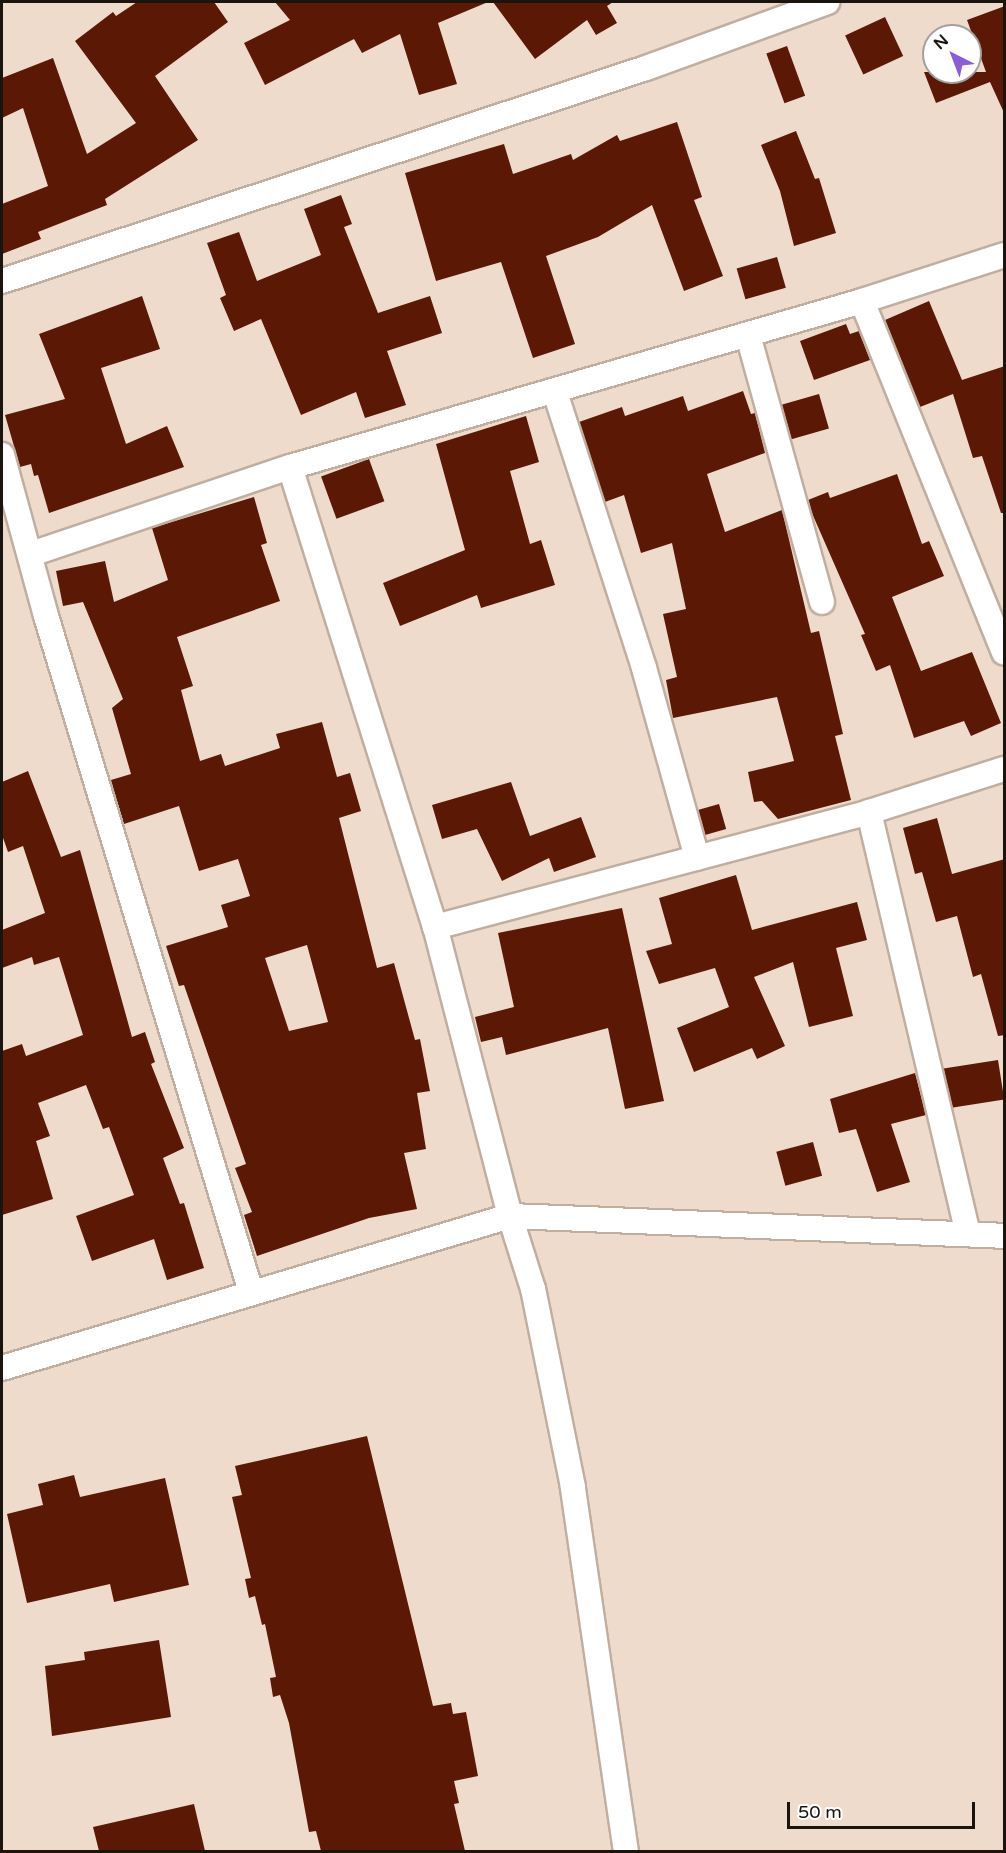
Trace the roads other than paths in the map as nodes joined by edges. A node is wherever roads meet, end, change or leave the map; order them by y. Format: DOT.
graph roads {
  1 [pos="827,2"];
  2 [pos="1005,255"];
  3 [pos="2,281"];
  4 [pos="862,301"];
  5 [pos="748,334"];
  6 [pos="555,392"];
  7 [pos="2,455"];
  8 [pos="290,467"];
  9 [pos="31,554"];
  10 [pos="822,602"];
  11 [pos="1005,652"];
  12 [pos="1005,769"];
  13 [pos="869,812"];
  14 [pos="697,858"];
  15 [pos="435,927"];
  16 [pos="510,1216"];
  17 [pos="968,1233"];
  18 [pos="1005,1236"];
  19 [pos="251,1292"];
  20 [pos="2,1368"];
  21 [pos="626,1851"];
  1 -- 3 [label="street"];
  2 -- 4 [label="street"];
  4 -- 5 [label="street"];
  4 -- 11 [label="street"];
  5 -- 6 [label="street"];
  5 -- 10 [label="street"];
  6 -- 8 [label="street"];
  6 -- 14 [label="street"];
  7 -- 9 [label="street"];
  8 -- 9 [label="street"];
  8 -- 15 [label="street"];
  9 -- 19 [label="street"];
  12 -- 13 [label="street"];
  13 -- 14 [label="street"];
  13 -- 17 [label="street"];
  14 -- 15 [label="street"];
  15 -- 16 [label="street"];
  16 -- 17 [label="street"];
  16 -- 19 [label="street"];
  16 -- 21 [label="street"];
  17 -- 18 [label="street"];
  19 -- 20 [label="street"];
}
